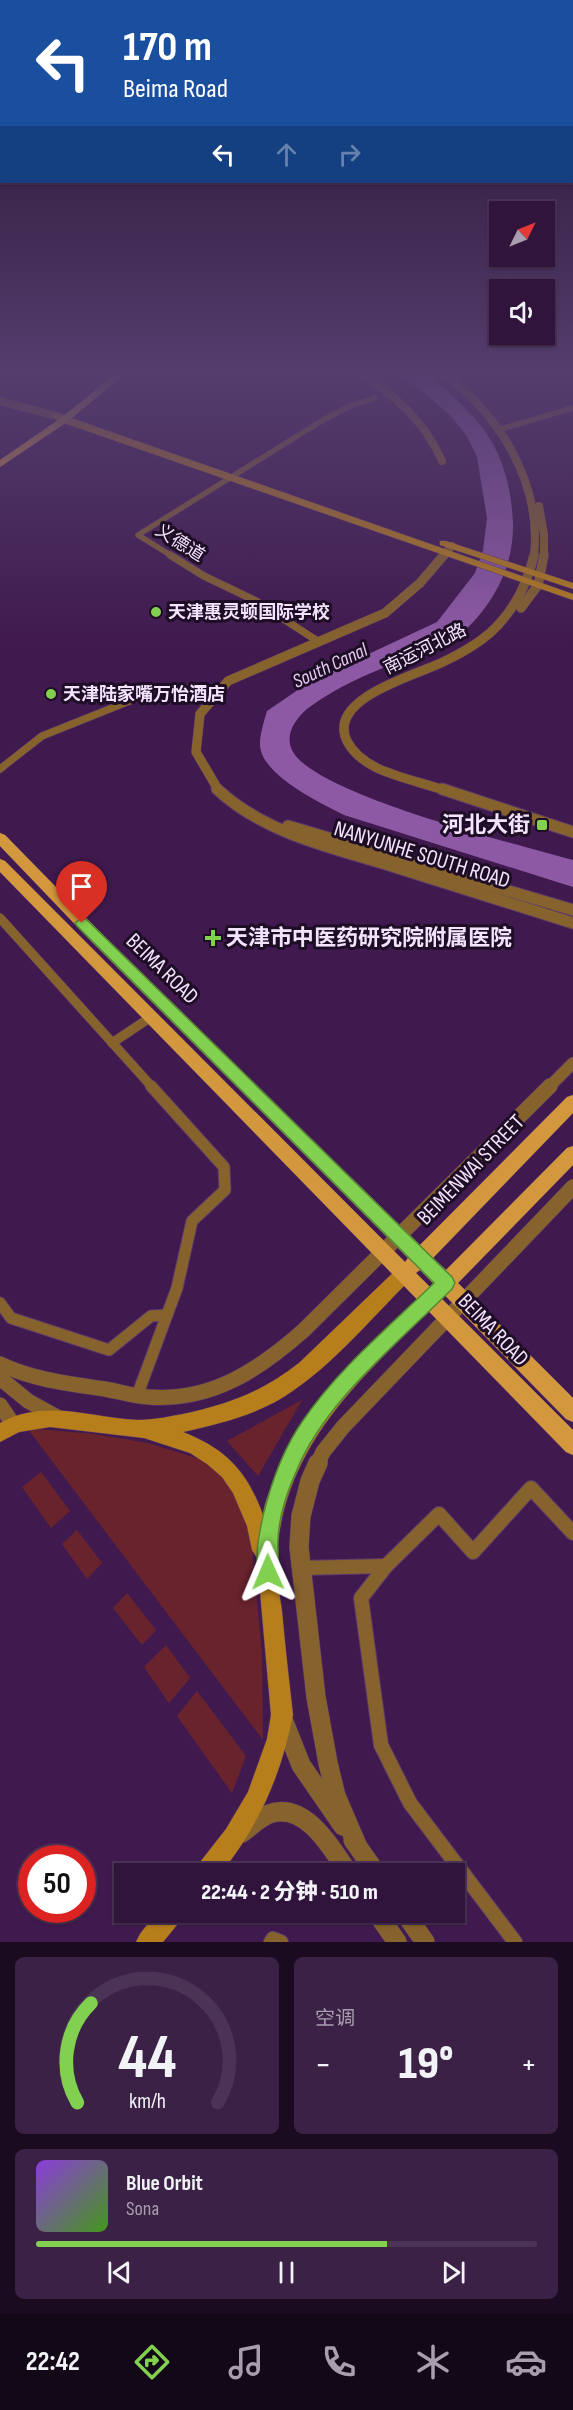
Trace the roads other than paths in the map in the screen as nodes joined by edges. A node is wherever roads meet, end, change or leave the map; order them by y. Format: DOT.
graph roads {
  1 [pos="194,462"];
  2 [pos="255,462"];
  3 [pos="517,462"];
  4 [pos="233,475"];
  5 [pos="449,549"];
  6 [pos="535,579"];
  7 [pos="573,586"];
  8 [pos="573,597"];
  9 [pos="319,642"];
  10 [pos="216,695"];
  11 [pos="0,769"];
  12 [pos="260,821"];
  13 [pos="573,827"];
  14 [pos="573,832"];
  15 [pos="3,845"];
  16 [pos="0,864"];
  17 [pos="573,909"];
  18 [pos="0,918"];
  19 [pos="573,923"];
  20 [pos="152,1017"];
  21 [pos="112,1043"];
  22 [pos="573,1063"];
  23 [pos="573,1102"];
  24 [pos="573,1153"];
  25 [pos="573,1187"];
  26 [pos="399,1236"];
  27 [pos="384,1251"];
  28 [pos="421,1257"];
  29 [pos="405,1273"];
  30 [pos="446,1283"];
  31 [pos="430,1300"];
  32 [pos="464,1301"];
  33 [pos="0,1303"];
  34 [pos="167,1315"];
  35 [pos="448,1317"];
  36 [pos="0,1364"];
  37 [pos="0,1378"];
  38 [pos="137,1396"];
  39 [pos="0,1405"];
  40 [pos="573,1413"];
  41 [pos="57,1417"];
  42 [pos="7,1428"];
  43 [pos="138,1429"];
  44 [pos="573,1445"];
  45 [pos="573,1533"];
  46 [pos="386,1566"];
  47 [pos="300,1568"];
  48 [pos="269,1591"];
  49 [pos="282,1715"];
  50 [pos="234,1840"];
  51 [pos="357,1845"];
  52 [pos="214,1863"];
  53 [pos="341,1863"];
  54 [pos="369,1863"];
  55 [pos="163,1923"];
  56 [pos="383,1923"];
  57 [pos="412,1923"];
  58 [pos="148,1942"];
  59 [pos="270,1942"];
  60 [pos="281,1942"];
  61 [pos="396,1942"];
  62 [pos="425,1942"];
  63 [pos="515,1942"];
  1 -- 4 [label="main road"];
  2 -- 4 [label="street, 义德道"];
  3 -- 6 [label="street, 南运河北路"];
  4 -- 5 [label="main road"];
  4 -- 9 [label="street, 义德道"];
  5 -- 6 [label="main road"];
  5 -- 9 [label="street, NANYUNHE SOUTH ROAD"];
  6 -- 7 [label="main road"];
  6 -- 8 [label="main road"];
  6 -- 13 [label="street, 南运河北路"];
  6 -- 14 [label="street, 南运河北路"];
  9 -- 10 [label="street, NANYUNHE SOUTH ROAD"];
  10 -- 11 [label="street"];
  10 -- 12 [label="street, NANYUNHE SOUTH ROAD"];
  12 -- 17 [label="street, NANYUNHE SOUTH ROAD"];
  12 -- 19 [label="street, NANYUNHE SOUTH ROAD"];
  15 -- 26 [label="main road, BEIMA ROAD"];
  16 -- 20 [label="main road, BEIMA ROAD"];
  18 -- 21 [label="street"];
  20 -- 21 [label="street"];
  20 -- 27 [label="main road, BEIMA ROAD"];
  21 -- 34 [label="street"];
  22 -- 26 [label="street"];
  23 -- 28 [label="main road, BEIMENWAI STREET"];
  24 -- 30 [label="main road"];
  25 -- 32 [label="street"];
  26 -- 27 [label="street"];
  26 -- 28 [label="main road, BEIMA ROAD"];
  27 -- 29 [label="main road, BEIMA ROAD"];
  27 -- 38 [label="street"];
  28 -- 29 [label="main road, BEIMENWAI STREET"];
  28 -- 30 [label="main road, BEIMA ROAD"];
  29 -- 31 [label="main road, BEIMA ROAD"];
  29 -- 43 [label="main road"];
  30 -- 31 [label="main road"];
  30 -- 32 [label="main road, BEIMA ROAD"];
  31 -- 35 [label="main road, BEIMA ROAD"];
  31 -- 48 [label="main road"];
  32 -- 35 [label="street"];
  32 -- 40 [label="main road, BEIMA ROAD"];
  33 -- 34 [label="street"];
  34 -- 38 [label="street"];
  35 -- 44 [label="main road, BEIMA ROAD"];
  35 -- 47 [label="street"];
  36 -- 38 [label="street"];
  37 -- 41 [label="street"];
  39 -- 42 [label="street"];
  41 -- 42 [label="main road"];
  41 -- 43 [label="main road"];
  43 -- 48 [label="main road"];
  45 -- 46 [label="street"];
  46 -- 47 [label="street"];
  46 -- 63 [label="street"];
  47 -- 51 [label="street"];
  48 -- 49 [label="main road"];
  49 -- 50 [label="main road"];
  49 -- 51 [label="street"];
  50 -- 52 [label="main road"];
  50 -- 53 [label="street"];
  51 -- 54 [label="street"];
  55 -- 58 [label="main road"];
  56 -- 61 [label="street"];
  57 -- 62 [label="street"];
  59 -- 60 [label="street"];
}
